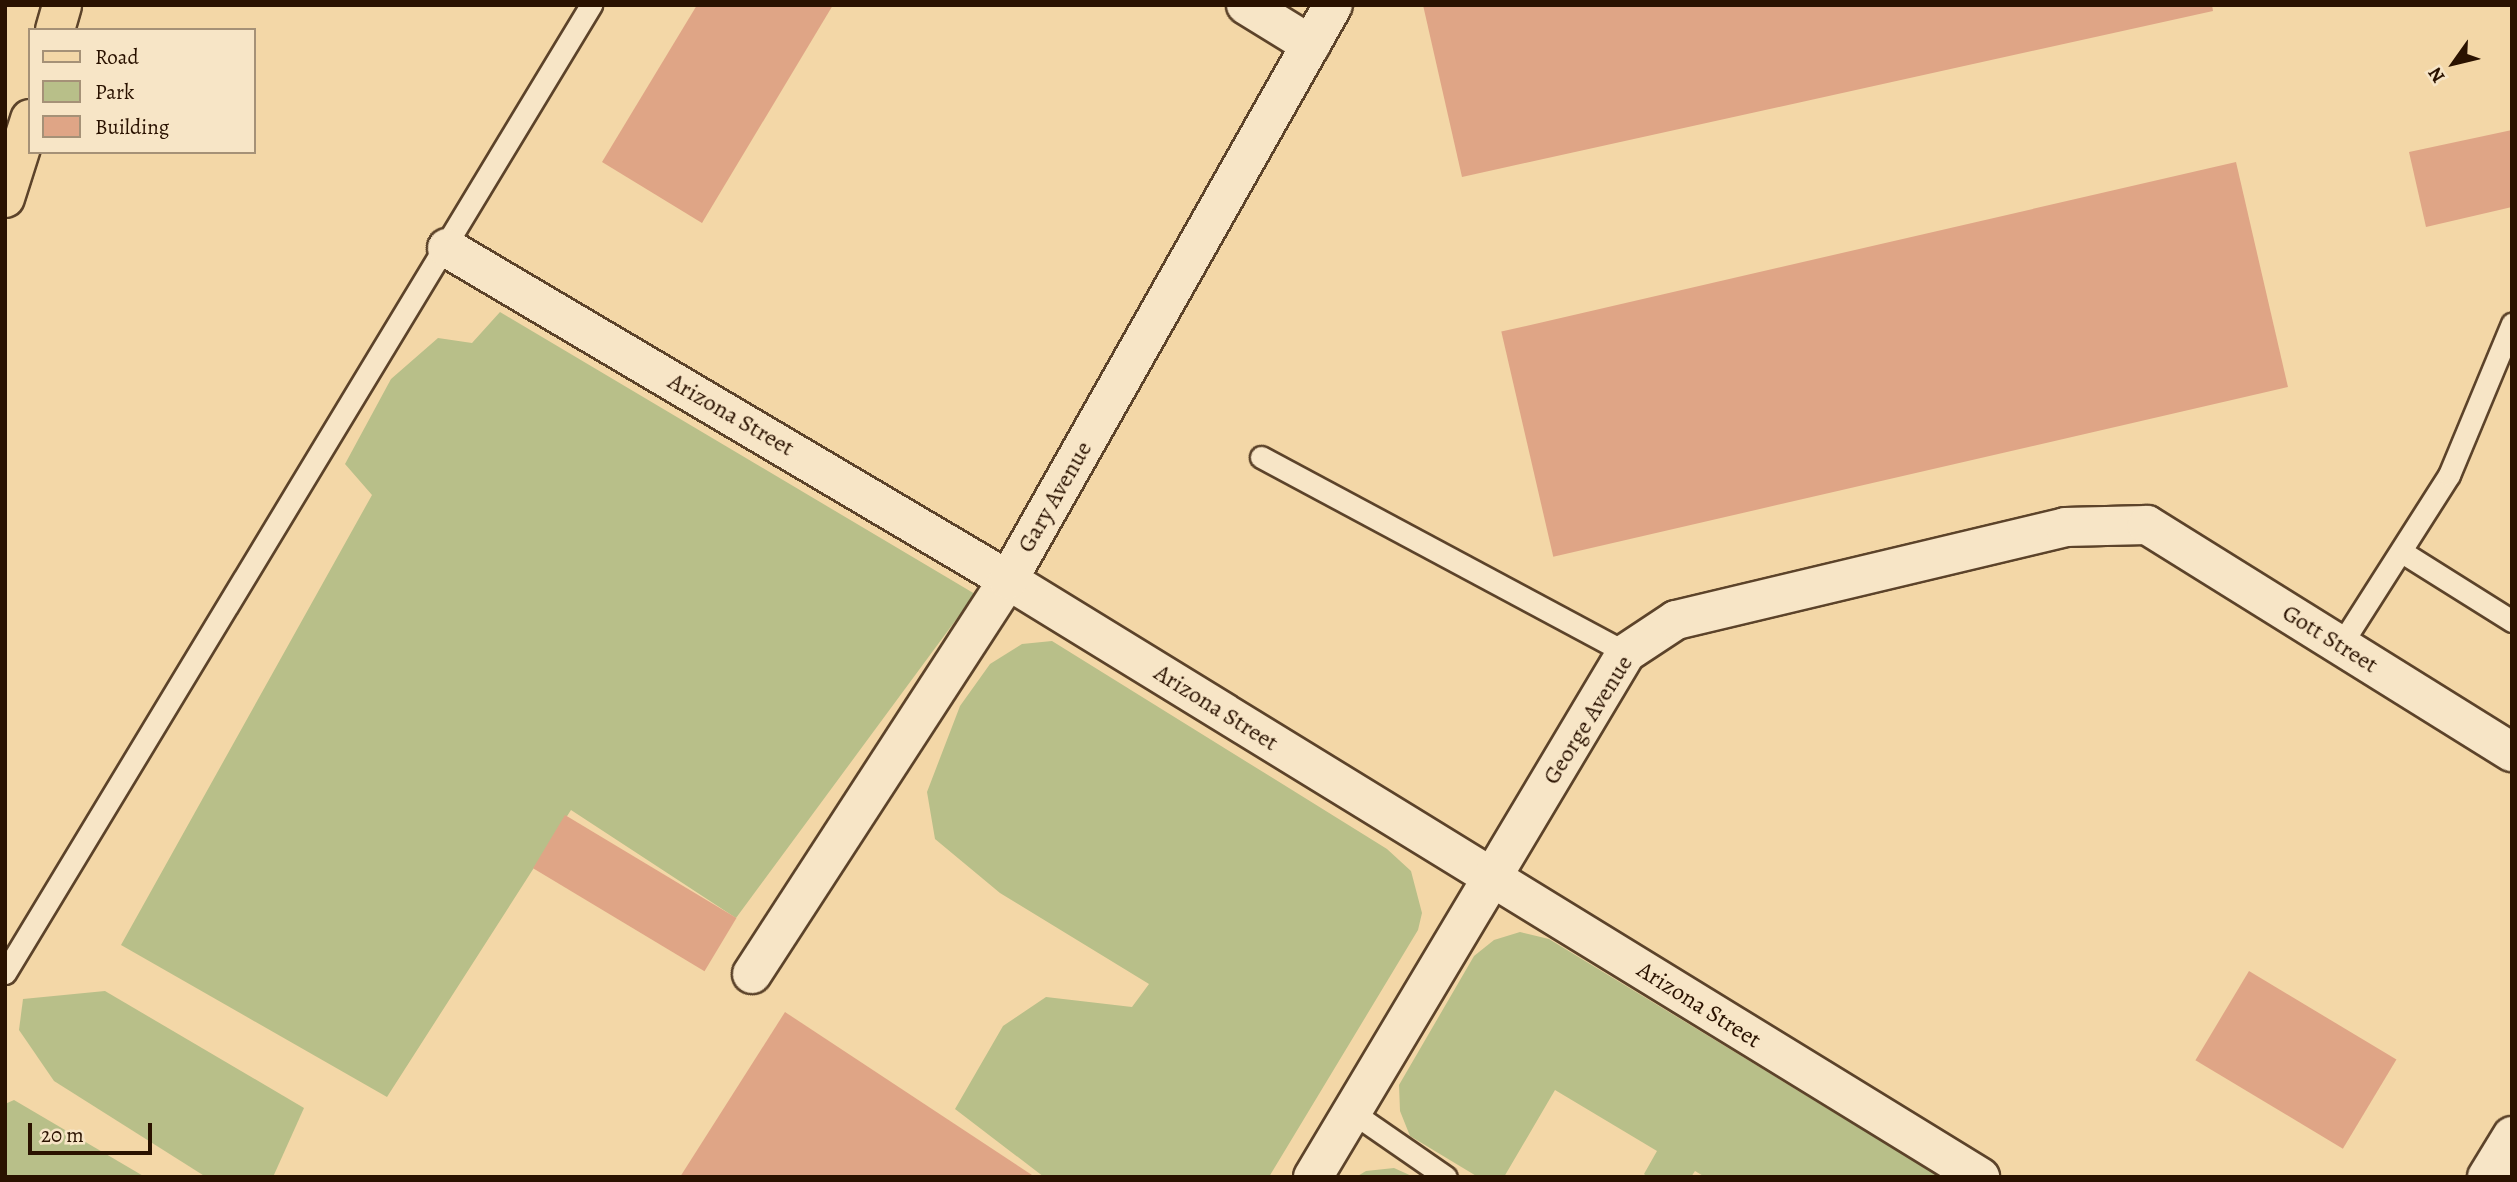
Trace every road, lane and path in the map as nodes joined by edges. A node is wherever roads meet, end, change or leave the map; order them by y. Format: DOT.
graph roads {
  1 [pos="62,5"];
  2 [pos="591,5"];
  3 [pos="1246,5"];
  4 [pos="1334,5"];
  5 [pos="56,28"];
  6 [pos="1311,45"];
  7 [pos="28,125"];
  8 [pos="5,198"];
  9 [pos="447,248"];
  10 [pos="2512,324"];
  11 [pos="1261,457"];
  12 [pos="2147,526"];
  13 [pos="2402,552"];
  14 [pos="1008,580"];
  15 [pos="2512,621"];
  16 [pos="2340,646"];
  17 [pos="1626,653"];
  18 [pos="2512,752"];
  19 [pos="1492,877"];
  20 [pos="5,973"];
  21 [pos="752,974"];
  22 [pos="1352,1112"];
  23 [pos="2512,1136"];
  24 [pos="1313,1177"];
  25 [pos="1446,1177"];
  26 [pos="1980,1177"];
  27 [pos="2487,1177"];
  1 -- 5 [label="main road"];
  2 -- 9 [label="lane"];
  3 -- 6 [label="street"];
  4 -- 6 [label="street, Gary Avenue"];
  6 -- 14 [label="street, Gary Avenue"];
  7 -- 8 [label="main road"];
  9 -- 14 [label="street, Arizona Street"];
  9 -- 20 [label="lane"];
  10 -- 13 [label="lane"];
  11 -- 17 [label="lane"];
  12 -- 16 [label="street, Gott Street"];
  12 -- 17 [label="street, George Avenue"];
  13 -- 15 [label="lane"];
  13 -- 16 [label="lane"];
  14 -- 19 [label="street, Arizona Street"];
  14 -- 21 [label="street, Gary Avenue"];
  16 -- 18 [label="street, Gott Street"];
  17 -- 19 [label="street, George Avenue"];
  19 -- 22 [label="street, George Avenue"];
  19 -- 26 [label="street, Arizona Street"];
  22 -- 24 [label="street, George Avenue"];
  22 -- 25 [label="lane"];
  23 -- 27 [label="street"];
}
